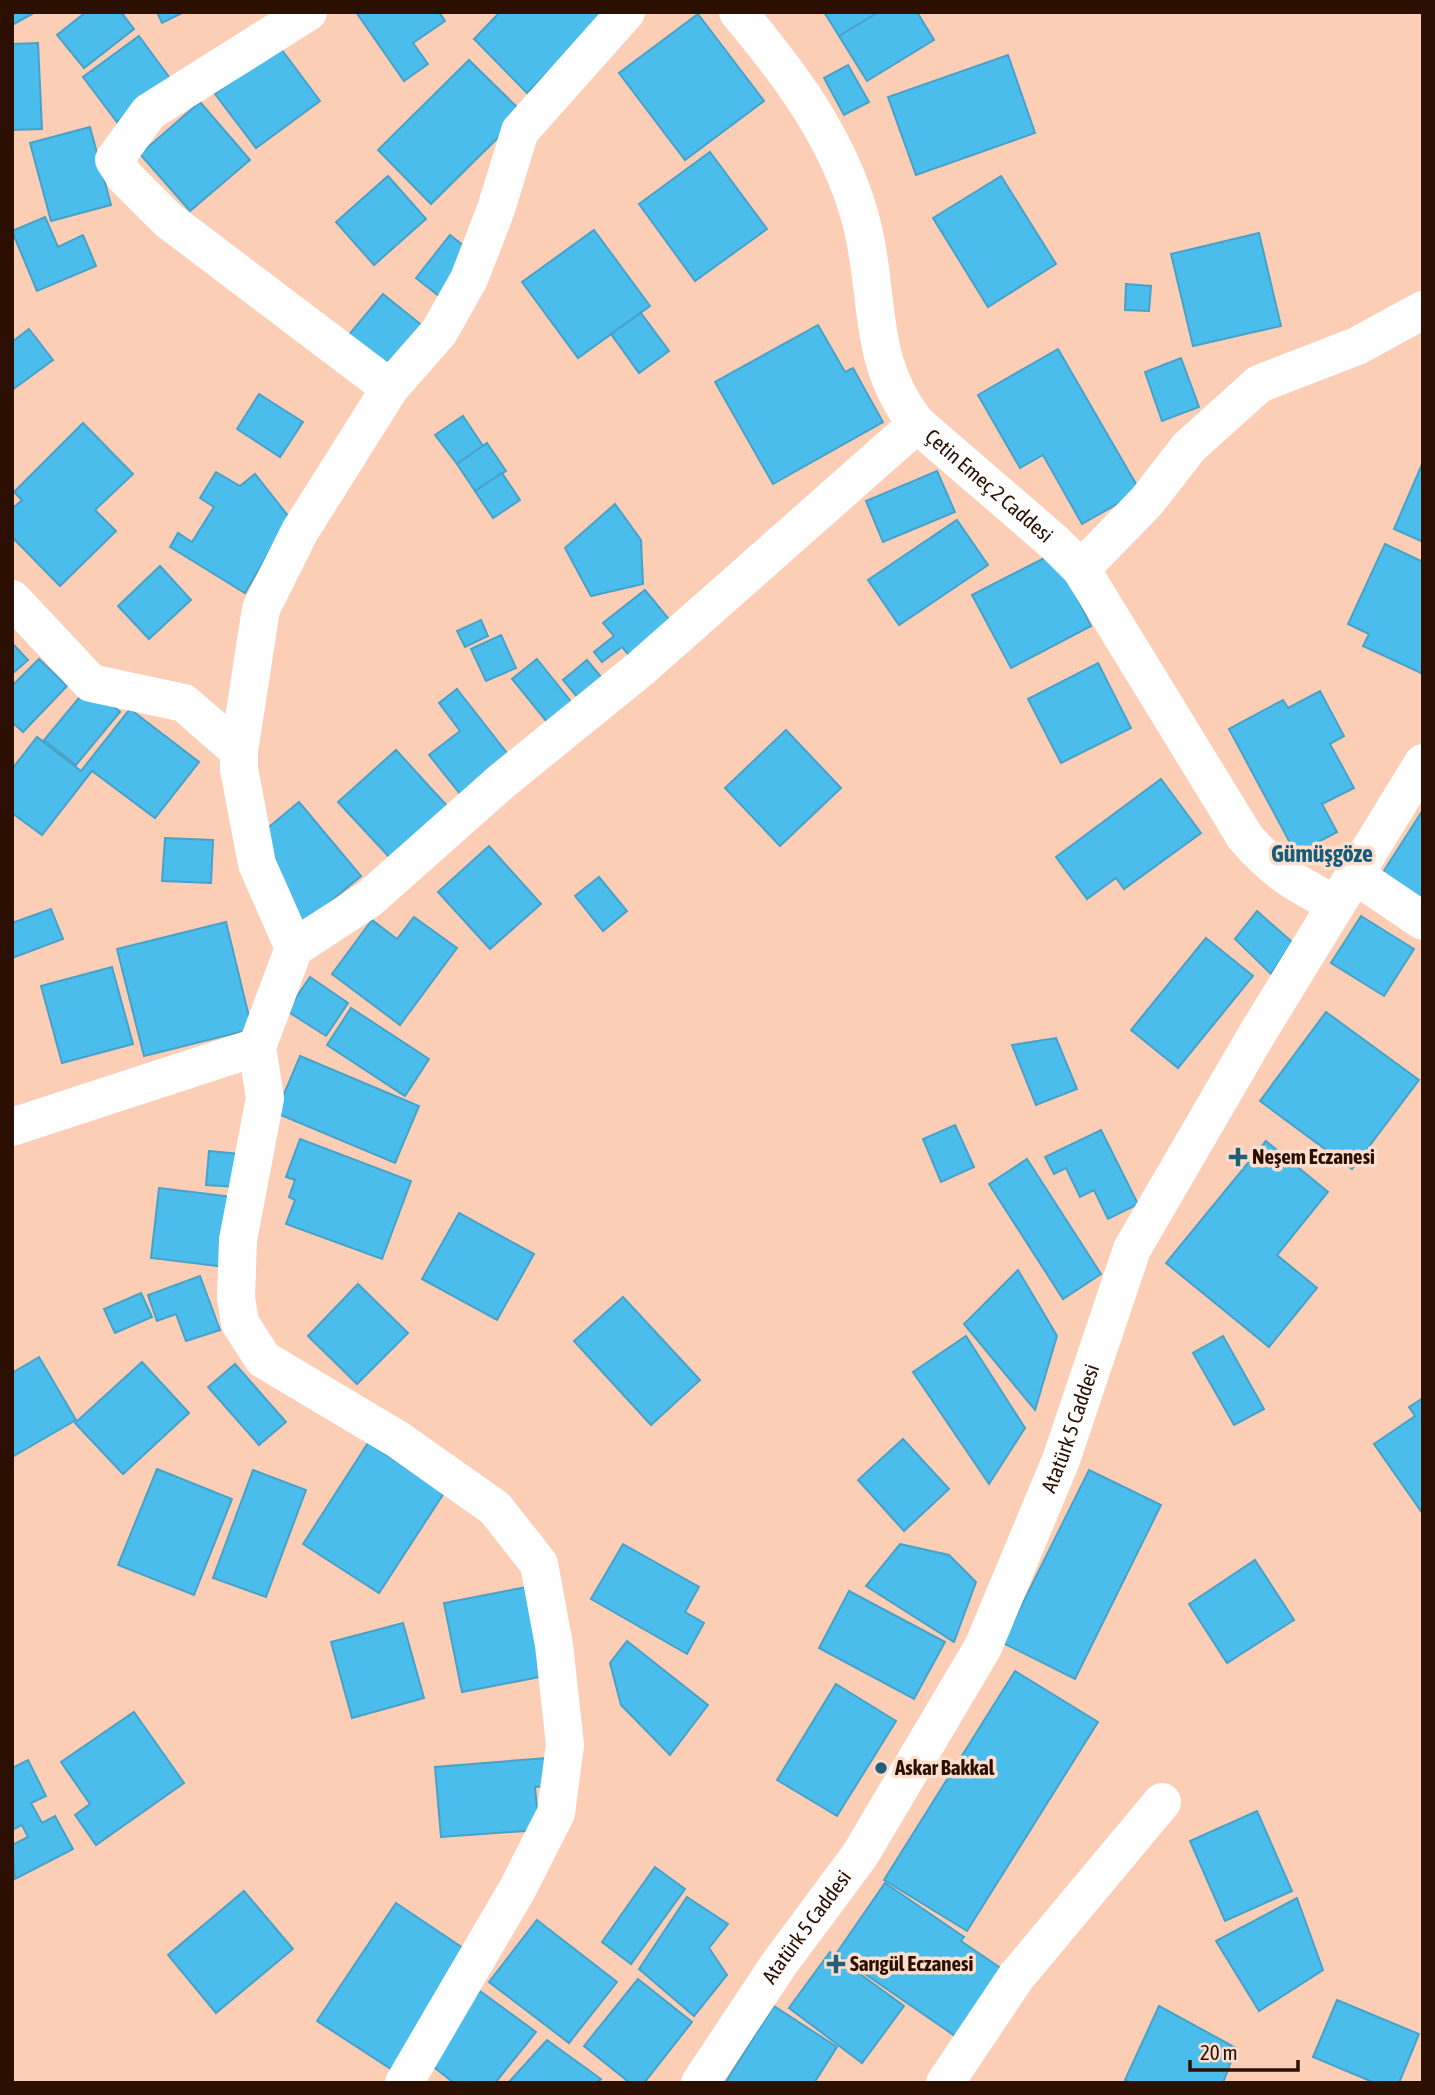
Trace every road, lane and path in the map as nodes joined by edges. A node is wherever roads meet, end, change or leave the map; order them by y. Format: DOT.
graph roads {
  1 [pos="308,12"];
  2 [pos="626,12"];
  3 [pos="738,12"];
  4 [pos="1423,310"];
  5 [pos="390,388"];
  6 [pos="917,424"];
  7 [pos="1081,569"];
  8 [pos="12,599"];
  9 [pos="239,751"];
  10 [pos="1423,763"];
  11 [pos="1345,890"];
  12 [pos="1423,921"];
  13 [pos="295,947"];
  14 [pos="257,1047"];
  15 [pos="12,1127"];
  16 [pos="1163,1802"];
  17 [pos="404,2083"];
  18 [pos="699,2083"];
  19 [pos="945,2083"];
  1 -- 5 [label="street"];
  2 -- 5 [label="street"];
  3 -- 6 [label="street, Çetin Emeç 2 Caddesi"];
  4 -- 7 [label="street"];
  5 -- 9 [label="street"];
  6 -- 7 [label="street, Çetin Emeç 2 Caddesi"];
  6 -- 13 [label="street"];
  7 -- 11 [label="street, Çetin Emeç 2 Caddesi"];
  8 -- 9 [label="street"];
  9 -- 13 [label="street"];
  10 -- 11 [label="street, Atatürk 5 Caddesi"];
  11 -- 12 [label="street, Çetin Emeç 2 Caddesi"];
  11 -- 18 [label="street, Atatürk 5 Caddesi"];
  13 -- 14 [label="street"];
  14 -- 15 [label="street"];
  14 -- 17 [label="street"];
  16 -- 19 [label="street"];
}
